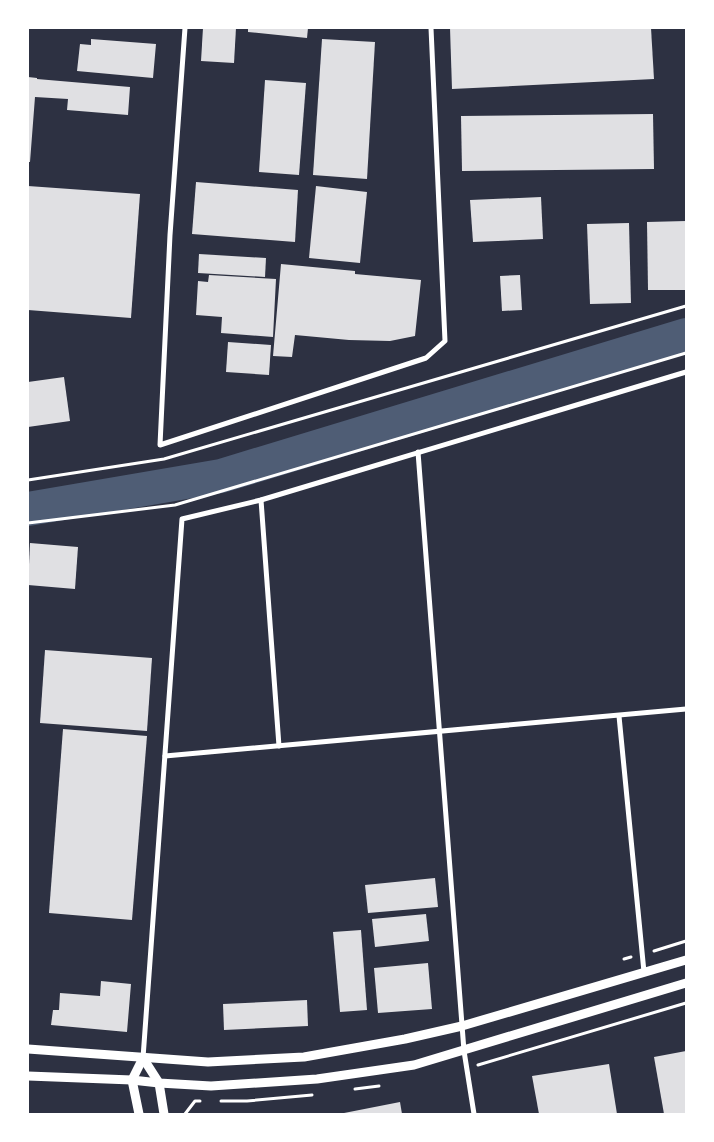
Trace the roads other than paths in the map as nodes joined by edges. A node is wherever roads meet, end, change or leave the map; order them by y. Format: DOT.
graph roads {
  1 [pos="185,28"];
  2 [pos="431,28"];
  3 [pos="686,372"];
  4 [pos="418,452"];
  5 [pos="261,500"];
  6 [pos="686,709"];
  7 [pos="619,716"];
  8 [pos="440,732"];
  9 [pos="279,746"];
  10 [pos="164,756"];
  11 [pos="686,960"];
  12 [pos="644,972"];
  13 [pos="686,983"];
  14 [pos="462,1026"];
  15 [pos="28,1049"];
  16 [pos="464,1051"];
  17 [pos="143,1058"];
  18 [pos="28,1076"];
  19 [pos="132,1080"];
  20 [pos="158,1083"];
  21 [pos="139,1114"];
  22 [pos="164,1114"];
  23 [pos="474,1114"];
  1 -- 2 [label="street"];
  3 -- 4 [label="street"];
  4 -- 5 [label="street"];
  4 -- 8 [label="street"];
  5 -- 9 [label="street"];
  5 -- 10 [label="street"];
  6 -- 7 [label="street"];
  7 -- 8 [label="street"];
  7 -- 12 [label="street"];
  8 -- 9 [label="street"];
  8 -- 14 [label="street"];
  9 -- 10 [label="street"];
  10 -- 17 [label="street"];
  11 -- 12 [label="street"];
  12 -- 14 [label="street"];
  13 -- 16 [label="street"];
  14 -- 16 [label="street"];
  14 -- 17 [label="street"];
  15 -- 17 [label="street"];
  16 -- 20 [label="street"];
  16 -- 23 [label="street"];
  17 -- 19 [label="street"];
  17 -- 20 [label="street"];
  18 -- 19 [label="street"];
  19 -- 20 [label="street"];
  19 -- 21 [label="street"];
  20 -- 22 [label="street"];
}
